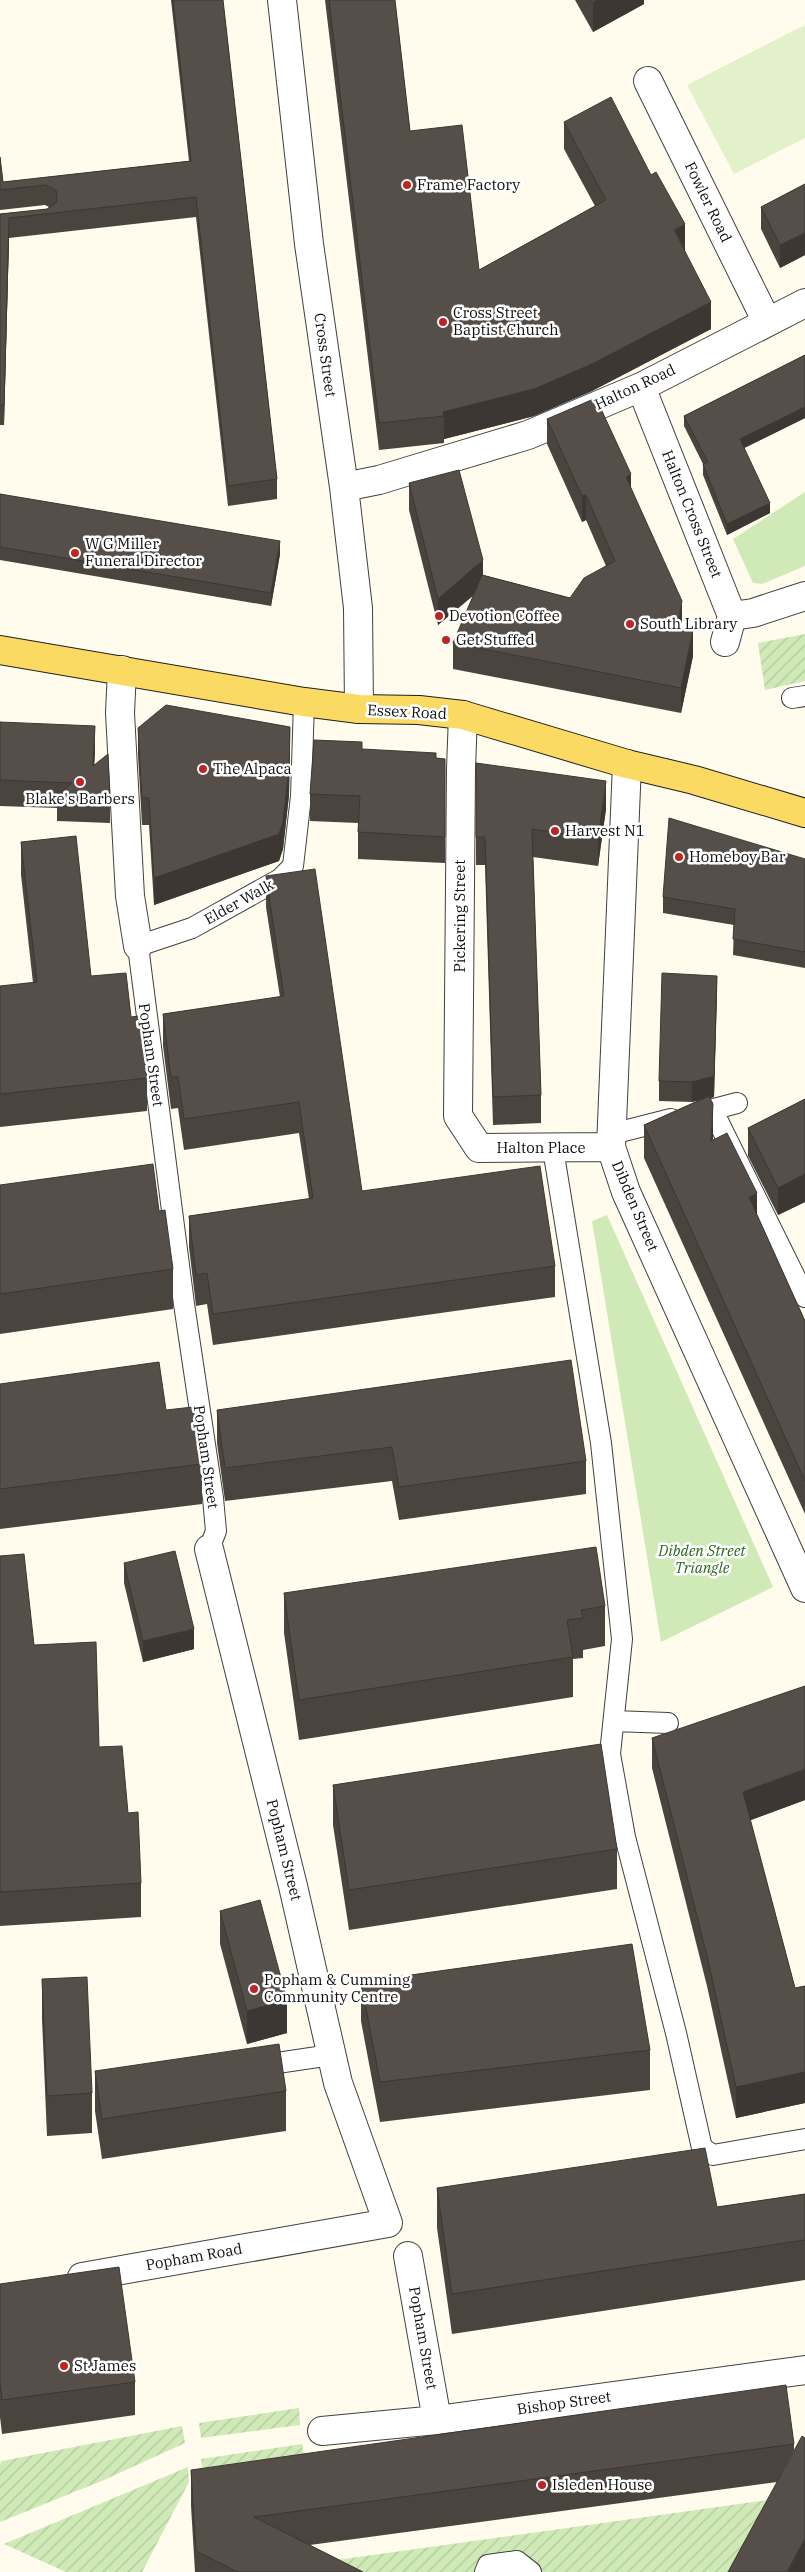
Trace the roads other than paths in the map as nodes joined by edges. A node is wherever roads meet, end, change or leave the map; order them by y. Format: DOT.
graph roads {
  1 [pos="282,0"];
  2 [pos="648,81"];
  3 [pos="805,303"];
  4 [pos="767,322"];
  5 [pos="641,387"];
  6 [pos="344,488"];
  7 [pos="805,596"];
  8 [pos="732,616"];
  9 [pos="725,642"];
  10 [pos="0,650"];
  11 [pos="122,670"];
  12 [pos="304,702"];
  13 [pos="358,709"];
  14 [pos="463,715"];
  15 [pos="627,764"];
  16 [pos="805,813"];
  17 [pos="138,946"];
  18 [pos="737,1103"];
  19 [pos="712,1109"];
  20 [pos="458,1116"];
  21 [pos="611,1141"];
  22 [pos="553,1149"];
  23 [pos="805,1297"];
  24 [pos="209,1549"];
  25 [pos="805,1588"];
  26 [pos="614,1722"];
  27 [pos="668,1723"];
  28 [pos="331,2055"];
  29 [pos="241,2068"];
  30 [pos="805,2139"];
  31 [pos="388,2223"];
  32 [pos="408,2256"];
  33 [pos="58,2281"];
  34 [pos="805,2370"];
  35 [pos="437,2420"];
  36 [pos="322,2431"];
  37 [pos="485,2572"];
  38 [pos="531,2572"];
  1 -- 6 [label="street, Cross Street"];
  2 -- 4 [label="street, Fowler Road"];
  3 -- 4 [label="street, Halton Road"];
  4 -- 5 [label="street, Halton Road"];
  5 -- 6 [label="street, Halton Road"];
  5 -- 8 [label="street, Halton Cross Street"];
  6 -- 13 [label="street, Cross Street"];
  7 -- 8 [label="street"];
  8 -- 9 [label="street"];
  10 -- 11 [label="main road, Essex Road"];
  11 -- 12 [label="main road, Essex Road"];
  11 -- 17 [label="street, Popham Street"];
  12 -- 13 [label="main road, Essex Road"];
  12 -- 17 [label="lane, Elder Walk"];
  13 -- 14 [label="main road, Essex Road"];
  14 -- 15 [label="main road, Essex Road"];
  14 -- 20 [label="street, Pickering Street"];
  15 -- 16 [label="main road, Essex Road"];
  15 -- 21 [label="street, Dibden Street"];
  17 -- 24 [label="lane, Popham Street"];
  18 -- 19 [label="lane"];
  19 -- 21 [label="lane"];
  19 -- 23 [label="lane"];
  20 -- 22 [label="street, Halton Place"];
  21 -- 22 [label="street, Halton Place"];
  21 -- 25 [label="street, Dibden Street"];
  22 -- 26 [label="lane"];
  24 -- 28 [label="street, Popham Street"];
  26 -- 27 [label="lane"];
  26 -- 30 [label="lane"];
  28 -- 29 [label="lane"];
  28 -- 31 [label="street, Popham Street"];
  31 -- 33 [label="street, Popham Road"];
  32 -- 35 [label="street, Popham Street"];
  34 -- 35 [label="street, Bishop Street"];
  35 -- 36 [label="street, Bishop Street"];
  37 -- 38 [label="lane"];
}
